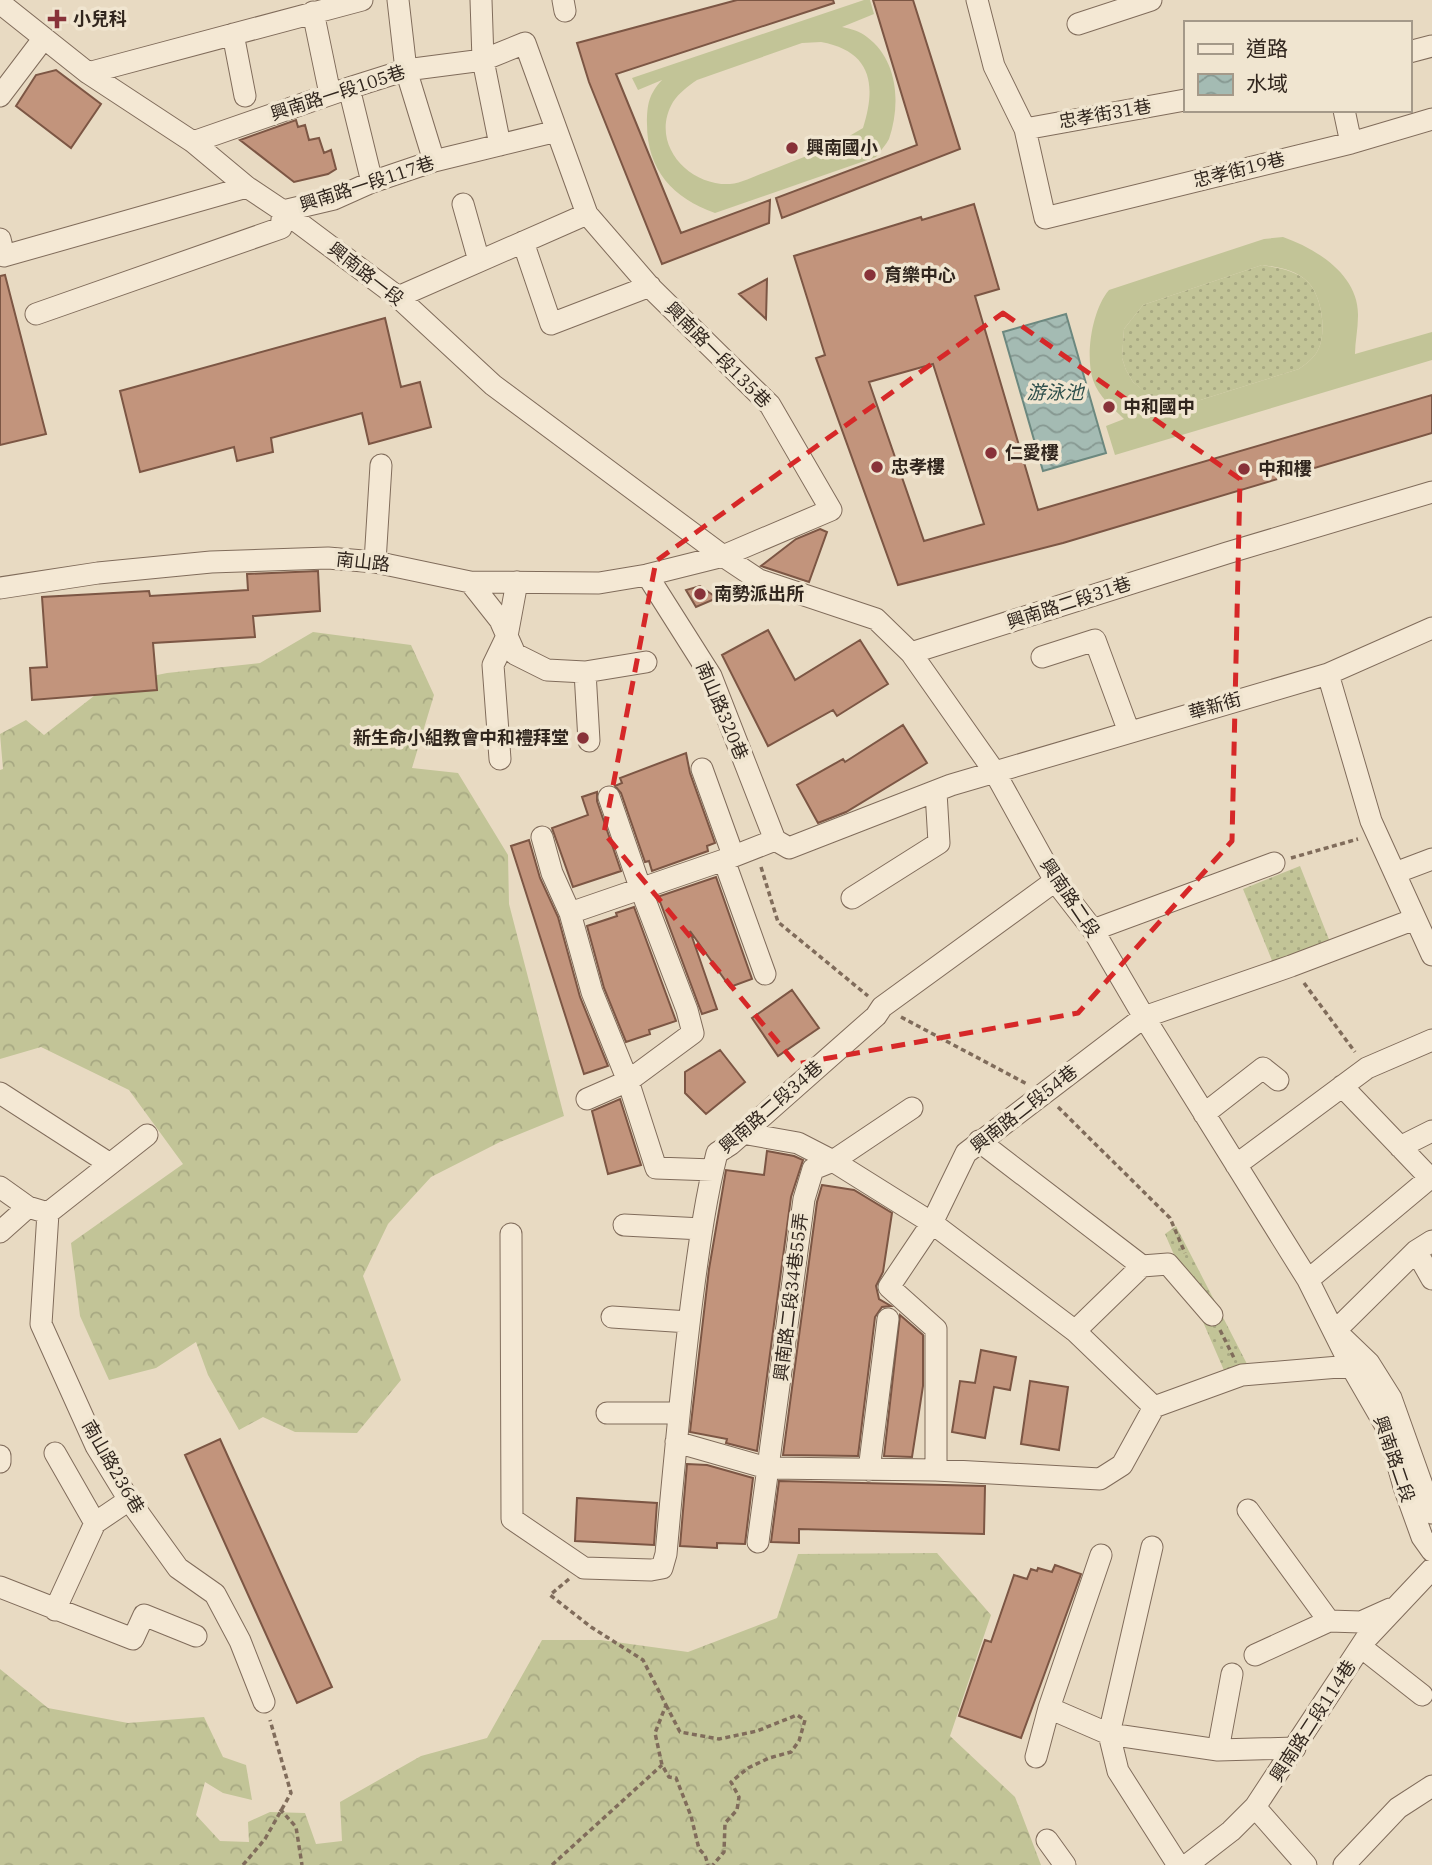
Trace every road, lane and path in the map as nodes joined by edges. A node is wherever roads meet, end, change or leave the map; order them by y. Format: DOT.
graph roads {
  1 [pos="362,0"];
  2 [pos="398,0"];
  3 [pos="481,0"];
  4 [pos="977,0"];
  5 [pos="1151,0"];
  6 [pos="9,3"];
  7 [pos="313,12"];
  8 [pos="1078,24"];
  9 [pos="233,34"];
  10 [pos="44,38"];
  11 [pos="525,43"];
  12 [pos="1432,46"];
  13 [pos="1411,51"];
  14 [pos="483,60"];
  15 [pos="406,70"];
  16 [pos="88,73"];
  17 [pos="340,91"];
  18 [pos="0,96"];
  19 [pos="245,96"];
  20 [pos="1184,100"];
  21 [pos="1344,112"];
  22 [pos="1432,119"];
  23 [pos="1025,129"];
  24 [pos="557,131"];
  25 [pos="193,142"];
  26 [pos="1351,143"];
  27 [pos="500,145"];
  28 [pos="434,161"];
  29 [pos="372,182"];
  30 [pos="247,187"];
  31 [pos="463,204"];
  32 [pos="283,211"];
  33 [pos="587,214"];
  34 [pos="523,242"];
  35 [pos="2,247"];
  36 [pos="479,261"];
  37 [pos="650,286"];
  38 [pos="398,297"];
  39 [pos="36,314"];
  40 [pos="381,465"];
  41 [pos="1432,492"];
  42 [pos="831,510"];
  43 [pos="723,556"];
  44 [pos="375,562"];
  45 [pos="648,576"];
  46 [pos="470,582"];
  47 [pos="517,582"];
  48 [pos="0,589"];
  49 [pos="1432,628"];
  50 [pos="507,636"];
  51 [pos="911,653"];
  52 [pos="1042,657"];
  53 [pos="646,662"];
  54 [pos="585,671"];
  55 [pos="1328,674"];
  56 [pos="1129,732"];
  57 [pos="589,741"];
  58 [pos="500,759"];
  59 [pos="702,769"];
  60 [pos="994,771"];
  61 [pos="936,792"];
  62 [pos="609,797"];
  63 [pos="1376,831"];
  64 [pos="542,837"];
  65 [pos="782,844"];
  66 [pos="729,857"];
  67 [pos="1432,859"];
  68 [pos="759,860"];
  69 [pos="1274,863"];
  70 [pos="1395,873"];
  71 [pos="1055,881"];
  72 [pos="639,887"];
  73 [pos="852,898"];
  74 [pos="570,913"];
  75 [pos="1415,919"];
  76 [pos="1093,930"];
  77 [pos="1432,955"];
  78 [pos="1292,966"];
  79 [pos="765,974"];
  80 [pos="882,1007"];
  81 [pos="1144,1017"];
  82 [pos="1432,1040"];
  83 [pos="1367,1068"];
  84 [pos="1278,1080"];
  85 [pos="628,1081"];
  86 [pos="1342,1086"];
  87 [pos="0,1093"];
  88 [pos="1043,1093"];
  89 [pos="587,1099"];
  90 [pos="912,1108"];
  91 [pos="1204,1114"];
  92 [pos="1432,1131"];
  93 [pos="742,1132"];
  94 [pos="147,1135"];
  95 [pos="979,1141"];
  96 [pos="1400,1147"];
  97 [pos="833,1161"];
  98 [pos="110,1164"];
  99 [pos="1236,1165"];
  100 [pos="713,1170"];
  101 [pos="0,1187"];
  102 [pos="38,1210"];
  103 [pos="932,1223"];
  104 [pos="624,1225"];
  105 [pos="702,1229"];
  106 [pos="0,1232"];
  107 [pos="511,1234"];
  108 [pos="1424,1246"];
  109 [pos="1186,1254"];
  110 [pos="1142,1266"];
  111 [pos="1432,1279"];
  112 [pos="1308,1280"];
  113 [pos="1212,1315"];
  114 [pos="612,1317"];
  115 [pos="888,1320"];
  116 [pos="689,1322"];
  117 [pos="1075,1331"];
  118 [pos="1335,1331"];
  119 [pos="1351,1366"];
  120 [pos="1242,1375"];
  121 [pos="1154,1407"];
  122 [pos="607,1413"];
  123 [pos="677,1413"];
  124 [pos="676,1442"];
  125 [pos="55,1453"];
  126 [pos="0,1456"];
  127 [pos="0,1462"];
  128 [pos="767,1468"];
  129 [pos="869,1470"];
  130 [pos="936,1470"];
  131 [pos="128,1500"];
  132 [pos="1248,1510"];
  133 [pos="1432,1513"];
  134 [pos="95,1523"];
  135 [pos="758,1542"];
  136 [pos="1152,1547"];
  137 [pos="1432,1551"];
  138 [pos="1101,1555"];
  139 [pos="1432,1569"];
  140 [pos="0,1587"];
  141 [pos="550,1595"];
  142 [pos="1396,1607"];
  143 [pos="55,1610"];
  144 [pos="1329,1621"];
  145 [pos="196,1636"];
  146 [pos="1361,1647"];
  147 [pos="1255,1655"];
  148 [pos="1232,1674"];
  149 [pos="1422,1695"];
  150 [pos="264,1702"];
  151 [pos="666,1705"];
  152 [pos="1049,1708"];
  153 [pos="1109,1734"];
  154 [pos="1295,1748"];
  155 [pos="1217,1750"];
  156 [pos="1036,1757"];
  157 [pos="662,1765"];
  158 [pos="1432,1786"];
  159 [pos="1255,1808"];
  160 [pos="280,1809"];
  161 [pos="1047,1840"];
  162 [pos="1211,1858"];
  163 [pos="243,1865"];
  164 [pos="302,1865"];
  165 [pos="552,1865"];
  166 [pos="711,1865"];
  167 [pos="1065,1865"];
  168 [pos="1178,1865"];
  169 [pos="1187,1865"];
  170 [pos="1306,1865"];
  171 [pos="1344,1865"];
  1 -- 7 [label="street"];
  2 -- 15 [label="street"];
  3 -- 14 [label="street"];
  4 -- 23 [label="street"];
  5 -- 8 [label="street"];
  6 -- 10 [label="street, 興南路一段"];
  7 -- 9 [label="street"];
  7 -- 17 [label="street"];
  9 -- 16 [label="street"];
  9 -- 19 [label="street"];
  10 -- 16 [label="street, 興南路一段"];
  10 -- 18 [label="street"];
  11 -- 14 [label="street, 興南路一段105巷"];
  11 -- 24 [label="street, 興南路一段135巷"];
  12 -- 13 [label="street"];
  14 -- 15 [label="street, 興南路一段105巷"];
  14 -- 27 [label="street"];
  15 -- 17 [label="street, 興南路一段105巷"];
  15 -- 28 [label="street"];
  16 -- 25 [label="street, 興南路一段"];
  17 -- 25 [label="street, 興南路一段105巷"];
  17 -- 29 [label="street"];
  20 -- 23 [label="street, 忠孝街31巷"];
  21 -- 26 [label="street"];
  22 -- 26 [label="street, 忠孝街19巷"];
  23 -- 26 [label="street, 忠孝街19巷"];
  24 -- 27 [label="street, 興南路一段117巷"];
  24 -- 33 [label="street, 興南路一段135巷"];
  25 -- 30 [label="street, 興南路一段"];
  27 -- 28 [label="street, 興南路一段117巷"];
  28 -- 29 [label="street, 興南路一段117巷"];
  29 -- 32 [label="street, 興南路一段117巷"];
  30 -- 32 [label="street, 興南路一段"];
  30 -- 35 [label="street"];
  31 -- 36 [label="street"];
  32 -- 38 [label="street, 興南路一段"];
  32 -- 39 [label="street, 興南路一段117巷"];
  33 -- 34 [label="street"];
  33 -- 37 [label="street, 興南路一段135巷"];
  34 -- 36 [label="street"];
  34 -- 37 [label="street"];
  36 -- 38 [label="street"];
  37 -- 42 [label="street, 興南路一段135巷"];
  38 -- 43 [label="street, 興南路一段"];
  40 -- 44 [label="street"];
  41 -- 51 [label="street, 興南路二段31巷"];
  42 -- 43 [label="street, 南山路"];
  43 -- 45 [label="street, 南山路"];
  43 -- 51 [label="street, 興南路二段"];
  44 -- 46 [label="street, 南山路"];
  44 -- 48 [label="street, 南山路"];
  45 -- 47 [label="street, 南山路"];
  45 -- 65 [label="street, 南山路320巷"];
  46 -- 47 [label="street, 南山路"];
  46 -- 50 [label="street"];
  47 -- 50 [label="street"];
  49 -- 55 [label="street, 華新街"];
  50 -- 54 [label="street"];
  50 -- 58 [label="street"];
  51 -- 60 [label="street, 興南路二段"];
  52 -- 56 [label="street"];
  53 -- 54 [label="street"];
  54 -- 57 [label="street"];
  55 -- 56 [label="street, 華新街"];
  55 -- 63 [label="street"];
  56 -- 60 [label="street, 華新街"];
  59 -- 66 [label="street"];
  60 -- 61 [label="street, 華新街"];
  60 -- 71 [label="street, 興南路二段"];
  61 -- 65 [label="street, 華新街"];
  61 -- 73 [label="street"];
  62 -- 72 [label="street"];
  63 -- 69 [label="path"];
  63 -- 70 [label="street"];
  64 -- 74 [label="street"];
  65 -- 66 [label="street, 華新街"];
  66 -- 72 [label="street, 華新街"];
  66 -- 79 [label="street"];
  67 -- 70 [label="street"];
  68 -- 80 [label="path"];
  69 -- 76 [label="street"];
  70 -- 75 [label="street"];
  71 -- 76 [label="street, 興南路二段"];
  71 -- 80 [label="street, 興南路二段34巷"];
  72 -- 74 [label="street, 華新街"];
  72 -- 85 [label="street"];
  74 -- 85 [label="street"];
  75 -- 77 [label="street"];
  75 -- 78 [label="street, 興南路二段54巷"];
  76 -- 81 [label="street, 興南路二段"];
  78 -- 81 [label="street, 興南路二段54巷"];
  78 -- 83 [label="path"];
  80 -- 88 [label="path"];
  80 -- 93 [label="street, 興南路二段34巷"];
  81 -- 88 [label="street, 興南路二段54巷"];
  81 -- 91 [label="street, 興南路二段"];
  82 -- 83 [label="street"];
  83 -- 86 [label="street"];
  84 -- 91 [label="street"];
  85 -- 89 [label="street"];
  85 -- 100 [label="street"];
  86 -- 96 [label="street"];
  86 -- 99 [label="street"];
  87 -- 98 [label="street"];
  88 -- 95 [label="street, 興南路二段54巷"];
  88 -- 109 [label="path"];
  90 -- 97 [label="street, 興南路二段34巷55弄"];
  91 -- 99 [label="street, 興南路二段"];
  92 -- 96 [label="street"];
  93 -- 97 [label="street"];
  93 -- 100 [label="street, 興南路二段34巷"];
  94 -- 98 [label="street"];
  95 -- 103 [label="street, 興南路二段54巷"];
  95 -- 110 [label="street"];
  96 -- 112 [label="street"];
  97 -- 103 [label="street"];
  97 -- 128 [label="street, 興南路二段34巷55弄"];
  98 -- 102 [label="street"];
  99 -- 112 [label="street, 興南路二段"];
  100 -- 105 [label="street, 興南路二段34巷"];
  101 -- 102 [label="street"];
  102 -- 106 [label="street"];
  102 -- 131 [label="street, 南山路236巷"];
  103 -- 117 [label="street"];
  103 -- 130 [label="street, 興南路二段54巷"];
  104 -- 105 [label="street"];
  105 -- 116 [label="street, 興南路二段34巷"];
  107 -- 124 [label="street, 興南路二段34巷"];
  108 -- 111 [label="street"];
  108 -- 118 [label="street"];
  110 -- 113 [label="street"];
  110 -- 117 [label="street"];
  112 -- 118 [label="street, 興南路二段"];
  113 -- 120 [label="path"];
  114 -- 116 [label="street"];
  115 -- 129 [label="street"];
  116 -- 123 [label="street, 興南路二段34巷"];
  117 -- 121 [label="street"];
  118 -- 119 [label="street, 興南路二段"];
  118 -- 133 [label="street, 興南路二段"];
  119 -- 120 [label="street"];
  119 -- 137 [label="street, 興南路二段"];
  120 -- 121 [label="street"];
  121 -- 130 [label="street"];
  122 -- 123 [label="street"];
  123 -- 124 [label="street, 興南路二段34巷"];
  124 -- 128 [label="street"];
  125 -- 134 [label="street"];
  126 -- 127 [label="street"];
  128 -- 129 [label="street"];
  128 -- 135 [label="street, 興南路二段34巷55弄"];
  129 -- 130 [label="street"];
  131 -- 134 [label="street"];
  131 -- 150 [label="street, 南山路236巷"];
  132 -- 144 [label="street"];
  134 -- 143 [label="street"];
  136 -- 153 [label="street"];
  138 -- 152 [label="street"];
  139 -- 142 [label="street, 興南路二段114巷"];
  140 -- 143 [label="street"];
  141 -- 151 [label="path"];
  142 -- 144 [label="street"];
  142 -- 146 [label="street, 興南路二段114巷"];
  143 -- 145 [label="street"];
  144 -- 147 [label="street"];
  146 -- 149 [label="street"];
  146 -- 154 [label="street, 興南路二段114巷"];
  148 -- 155 [label="street"];
  150 -- 160 [label="path"];
  151 -- 157 [label="path"];
  151 -- 166 [label="path"];
  152 -- 153 [label="street"];
  152 -- 156 [label="street"];
  153 -- 155 [label="street"];
  153 -- 168 [label="street"];
  154 -- 155 [label="street"];
  154 -- 159 [label="street, 興南路二段114巷"];
  157 -- 165 [label="path"];
  157 -- 166 [label="path"];
  158 -- 171 [label="street"];
  159 -- 162 [label="street, 興南路二段114巷"];
  159 -- 170 [label="street"];
  160 -- 163 [label="path"];
  160 -- 164 [label="path"];
  161 -- 167 [label="street"];
  162 -- 169 [label="street, 興南路二段114巷"];
}
